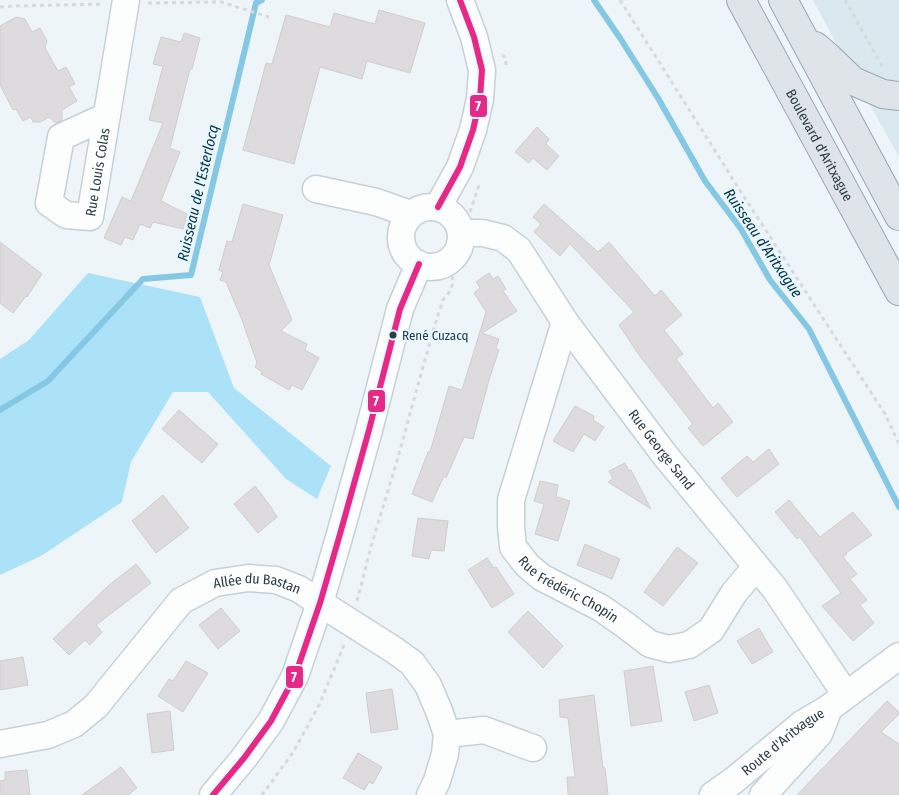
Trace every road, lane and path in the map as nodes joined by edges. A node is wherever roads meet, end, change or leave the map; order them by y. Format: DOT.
graph roads {
  1 [pos="126,0"];
  2 [pos="460,0"];
  3 [pos="620,0"];
  4 [pos="740,0"];
  5 [pos="783,0"];
  6 [pos="845,0"];
  7 [pos="246,10"];
  8 [pos="269,17"];
  9 [pos="802,36"];
  10 [pos="884,72"];
  11 [pos="899,96"];
  12 [pos="107,116"];
  13 [pos="316,189"];
  14 [pos="438,207"];
  15 [pos="410,214"];
  16 [pos="899,216"];
  17 [pos="461,233"];
  18 [pos="430,264"];
  19 [pos="899,291"];
  20 [pos="564,322"];
  21 [pos="899,444"];
  22 [pos="756,567"];
  23 [pos="320,603"];
  24 [pos="351,622"];
  25 [pos="899,656"];
  26 [pos="838,702"];
  27 [pos="447,734"];
  28 [pos="0,744"];
  29 [pos="533,748"];
  30 [pos="213,795"];
  31 [pos="262,795"];
  32 [pos="430,795"];
  33 [pos="713,795"];
  34 [pos="763,795"];
  1 -- 12 [label="street, Rue Louis Colas"];
  2 -- 14 [label="street"];
  3 -- 21 [label="path"];
  4 -- 19 [label="main road, Boulevard d'Aritxague"];
  5 -- 9 [label="main road"];
  6 -- 10 [label="path"];
  7 -- 8 [label="path"];
  9 -- 11 [label="main road"];
  9 -- 16 [label="main road"];
  13 -- 15 [label="street"];
  14 -- 15 [label="street"];
  14 -- 17 [label="street"];
  15 -- 18 [label="street"];
  17 -- 18 [label="street"];
  17 -- 20 [label="street, Rue George Sand"];
  18 -- 23 [label="street"];
  18 -- 24 [label="path"];
  20 -- 22 [label="street, Rue George Sand"];
  20 -- 22 [label="street, Rue Frédéric Chopin"];
  22 -- 26 [label="street, Rue George Sand"];
  23 -- 24 [label="street, Allée du Bastan"];
  23 -- 28 [label="street, Allée du Bastan"];
  23 -- 30 [label="street"];
  24 -- 27 [label="street, Allée du Bastan"];
  24 -- 31 [label="path"];
  25 -- 26 [label="street, Route d'Aritxague"];
  26 -- 33 [label="street, Route d'Aritxague"];
  26 -- 34 [label="street, Route d'Aritxague"];
  27 -- 29 [label="street"];
  27 -- 32 [label="street, Allée du Bastan"];
}
